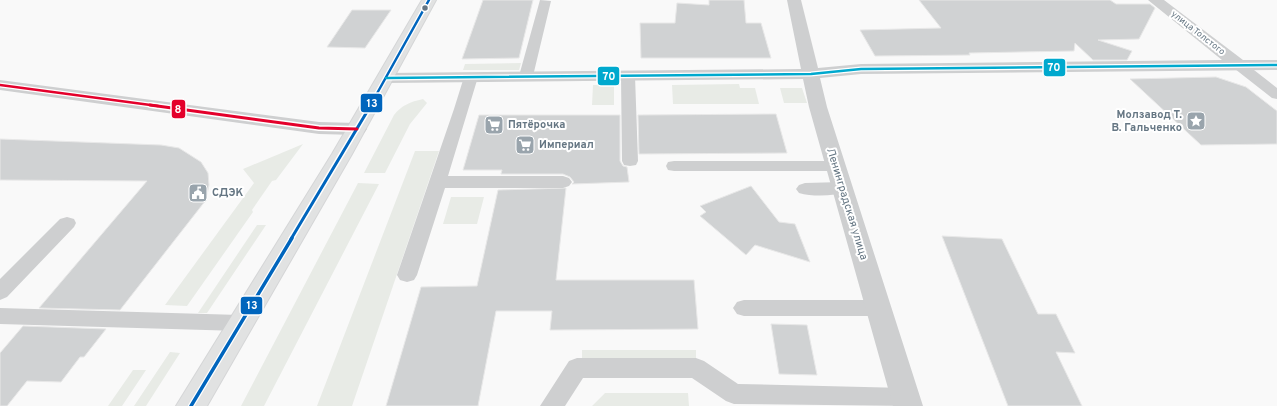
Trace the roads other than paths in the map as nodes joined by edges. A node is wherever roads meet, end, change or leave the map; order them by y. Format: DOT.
graph roads {
  1 [pos="429,0"];
  2 [pos="794,0"];
  3 [pos="1155,0"];
  4 [pos="545,2"];
  5 [pos="1277,65"];
  6 [pos="1240,66"];
  7 [pos="811,74"];
  8 [pos="526,76"];
  9 [pos="628,76"];
  10 [pos="471,77"];
  11 [pos="386,78"];
  12 [pos="0,85"];
  13 [pos="1277,95"];
  14 [pos="357,128"];
  15 [pos="630,161"];
  16 [pos="674,166"];
  17 [pos="836,166"];
  18 [pos="438,182"];
  19 [pos="563,182"];
  20 [pos="842,188"];
  21 [pos="805,189"];
  22 [pos="66,223"];
  23 [pos="407,275"];
  24 [pos="4,284"];
  25 [pos="744,308"];
  26 [pos="878,308"];
  27 [pos="0,316"];
  28 [pos="240,323"];
  29 [pos="907,402"];
  30 [pos="191,406"];
  31 [pos="552,406"];
  1 -- 11 [label="main road"];
  2 -- 7 [label="street, Ленинградская улица"];
  3 -- 6 [label="street, улица Толстого"];
  4 -- 8 [label="lane"];
  5 -- 6 [label="street"];
  6 -- 7 [label="street"];
  6 -- 13 [label="lane"];
  7 -- 9 [label="street"];
  7 -- 17 [label="street, Ленинградская улица"];
  8 -- 9 [label="street"];
  8 -- 10 [label="street"];
  9 -- 15 [label="lane"];
  10 -- 11 [label="street"];
  10 -- 18 [label="lane"];
  11 -- 14 [label="main road"];
  12 -- 14 [label="street"];
  14 -- 28 [label="main road"];
  16 -- 17 [label="lane"];
  17 -- 20 [label="street, Ленинградская улица"];
  18 -- 19 [label="lane"];
  18 -- 23 [label="lane"];
  20 -- 21 [label="lane"];
  20 -- 26 [label="street, Ленинградская улица"];
  22 -- 24 [label="lane"];
  25 -- 26 [label="lane"];
  26 -- 29 [label="street, Ленинградская улица"];
  27 -- 28 [label="lane"];
  28 -- 30 [label="main road"];
  29 -- 31 [label="lane"];
}
